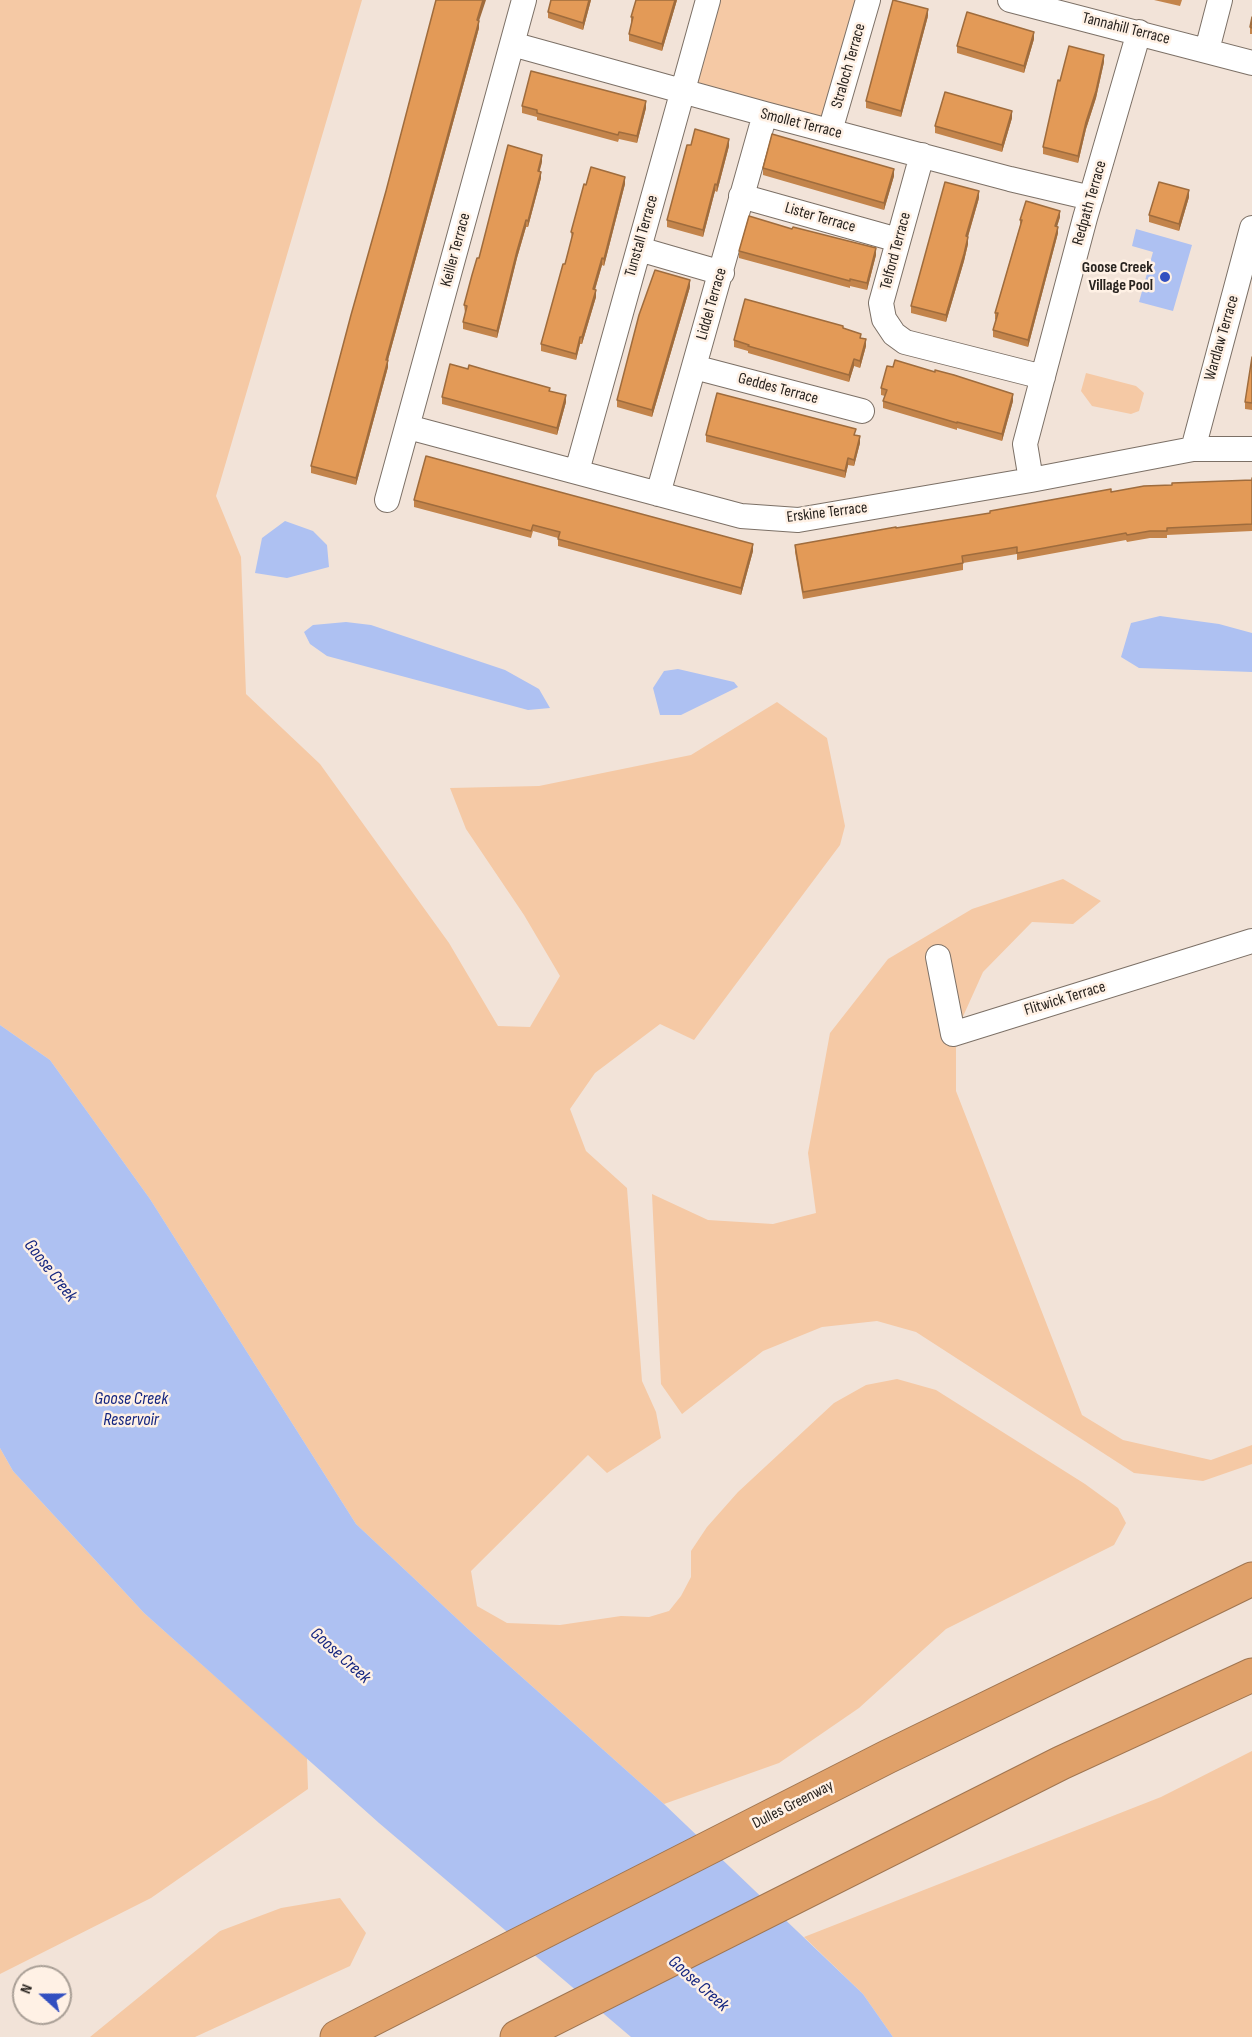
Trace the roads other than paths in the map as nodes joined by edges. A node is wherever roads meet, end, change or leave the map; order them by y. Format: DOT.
graph roads {
  1 [pos="524,0"];
  2 [pos="708,0"];
  3 [pos="868,0"];
  4 [pos="1010,0"];
  5 [pos="1220,0"];
  6 [pos="1139,32"];
  7 [pos="512,44"];
  8 [pos="1207,50"];
  9 [pos="1252,63"];
  10 [pos="682,92"];
  11 [pos="765,114"];
  12 [pos="830,131"];
  13 [pos="922,155"];
  14 [pos="741,196"];
  15 [pos="1091,198"];
  16 [pos="1252,228"];
  17 [pos="898,240"];
  18 [pos="639,249"];
  19 [pos="722,273"];
  20 [pos="694,367"];
  21 [pos="1043,377"];
  22 [pos="862,411"];
  23 [pos="408,427"];
  24 [pos="1193,449"];
  25 [pos="1252,449"];
  26 [pos="577,471"];
  27 [pos="1031,480"];
  28 [pos="658,494"];
  29 [pos="387,500"];
  30 [pos="1252,941"];
  31 [pos="938,957"];
  32 [pos="1252,1580"];
  33 [pos="1252,1676"];
  34 [pos="337,2037"];
  35 [pos="517,2037"];
  1 -- 7 [label="street, Keiller Terrace"];
  2 -- 10 [label="street, Tunstall Terrace"];
  3 -- 12 [label="street, Straloch Terrace"];
  4 -- 6 [label="street, Tannahill Terrace"];
  5 -- 8 [label="street"];
  6 -- 8 [label="street, Tannahill Terrace"];
  6 -- 15 [label="street, Redpath Terrace"];
  7 -- 10 [label="street, Smollet Terrace"];
  7 -- 23 [label="street, Keiller Terrace"];
  8 -- 9 [label="street, Tannahill Terrace"];
  10 -- 11 [label="street, Smollet Terrace"];
  10 -- 18 [label="street, Tunstall Terrace"];
  11 -- 12 [label="street, Smollet Terrace"];
  11 -- 14 [label="street, Liddel Terrace"];
  12 -- 13 [label="street, Smollet Terrace"];
  13 -- 15 [label="street, Smollet Terrace"];
  13 -- 17 [label="street, Telford Terrace"];
  14 -- 17 [label="street, Lister Terrace"];
  14 -- 19 [label="street, Liddel Terrace"];
  15 -- 21 [label="street, Redpath Terrace"];
  16 -- 24 [label="street, Wardlaw Terrace"];
  17 -- 21 [label="street, Telford Terrace"];
  18 -- 19 [label="street"];
  18 -- 26 [label="street, Tunstall Terrace"];
  19 -- 20 [label="street, Liddel Terrace"];
  20 -- 22 [label="street, Geddes Terrace"];
  20 -- 28 [label="street, Liddel Terrace"];
  21 -- 27 [label="street, Redpath Terrace"];
  23 -- 26 [label="street, Erskine Terrace"];
  23 -- 29 [label="street, Keiller Terrace"];
  24 -- 25 [label="street, Erskine Terrace"];
  24 -- 27 [label="street, Erskine Terrace"];
  26 -- 28 [label="street, Erskine Terrace"];
  27 -- 28 [label="street, Erskine Terrace"];
  30 -- 31 [label="street, Flitwick Terrace"];
  32 -- 34 [label="highway, Dulles Greenway"];
  33 -- 35 [label="highway"];
}
